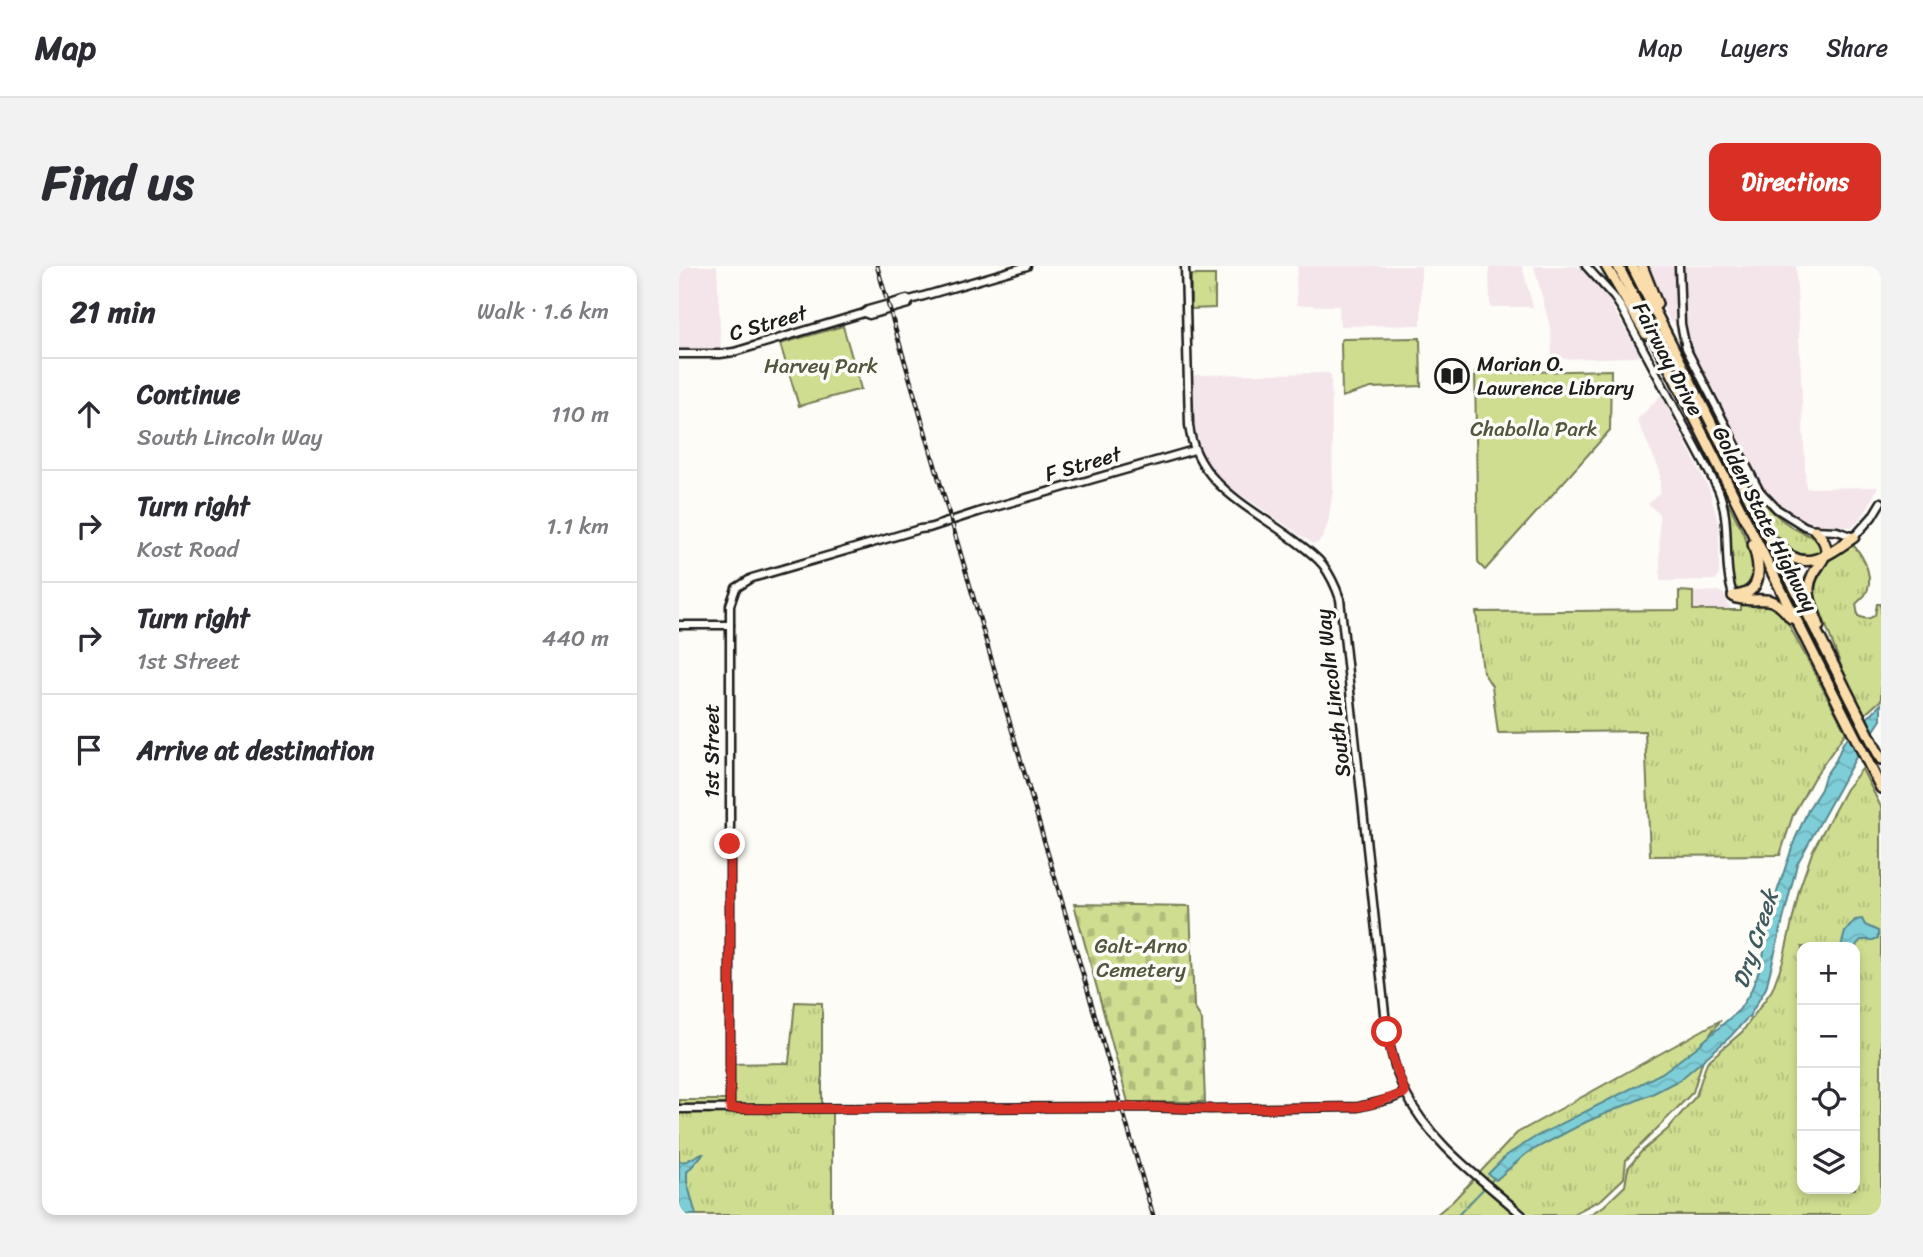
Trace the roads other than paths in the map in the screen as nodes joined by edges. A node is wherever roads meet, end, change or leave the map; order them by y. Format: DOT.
graph roads {
  1 [pos="1027,266"];
  2 [pos="1185,266"];
  3 [pos="1585,266"];
  4 [pos="1606,266"];
  5 [pos="1618,266"];
  6 [pos="1632,266"];
  7 [pos="1641,266"];
  8 [pos="1679,266"];
  9 [pos="679,354"];
  10 [pos="1677,354"];
  11 [pos="1685,401"];
  12 [pos="1194,450"];
  13 [pos="1881,502"];
  14 [pos="1741,509"];
  15 [pos="1763,526"];
  16 [pos="1815,530"];
  17 [pos="1854,537"];
  18 [pos="1826,556"];
  19 [pos="1734,597"];
  20 [pos="730,604"];
  21 [pos="679,625"];
  22 [pos="730,625"];
  23 [pos="1803,634"];
  24 [pos="1830,657"];
  25 [pos="1881,759"];
  26 [pos="1881,789"];
  27 [pos="1405,1093"];
  28 [pos="679,1109"];
  29 [pos="730,1109"];
  30 [pos="1523,1215"];
  1 -- 9 [label="street, C Street"];
  2 -- 12 [label="street, South Lincoln Way"];
  3 -- 19 [label="street, Fairway Drive"];
  4 -- 11 [label="highway"];
  5 -- 11 [label="highway, Golden State Highway"];
  6 -- 10 [label="highway, Golden State Highway"];
  7 -- 10 [label="highway"];
  8 -- 16 [label="street"];
  10 -- 15 [label="highway, Golden State Highway"];
  11 -- 14 [label="highway, Golden State Highway"];
  12 -- 20 [label="street, F Street"];
  12 -- 27 [label="street, South Lincoln Way"];
  13 -- 17 [label="street"];
  14 -- 19 [label="highway"];
  14 -- 23 [label="highway, Golden State Highway"];
  15 -- 18 [label="highway"];
  15 -- 24 [label="highway, Golden State Highway"];
  16 -- 17 [label="street"];
  16 -- 18 [label="highway"];
  17 -- 18 [label="highway"];
  18 -- 24 [label="highway"];
  19 -- 23 [label="highway"];
  20 -- 22 [label="street, 1st Street"];
  21 -- 22 [label="street"];
  22 -- 29 [label="street, 1st Street"];
  23 -- 26 [label="highway, Golden State Highway"];
  24 -- 25 [label="highway, Golden State Highway"];
  27 -- 29 [label="street"];
  27 -- 30 [label="street, South Lincoln Way"];
  28 -- 29 [label="street"];
}
